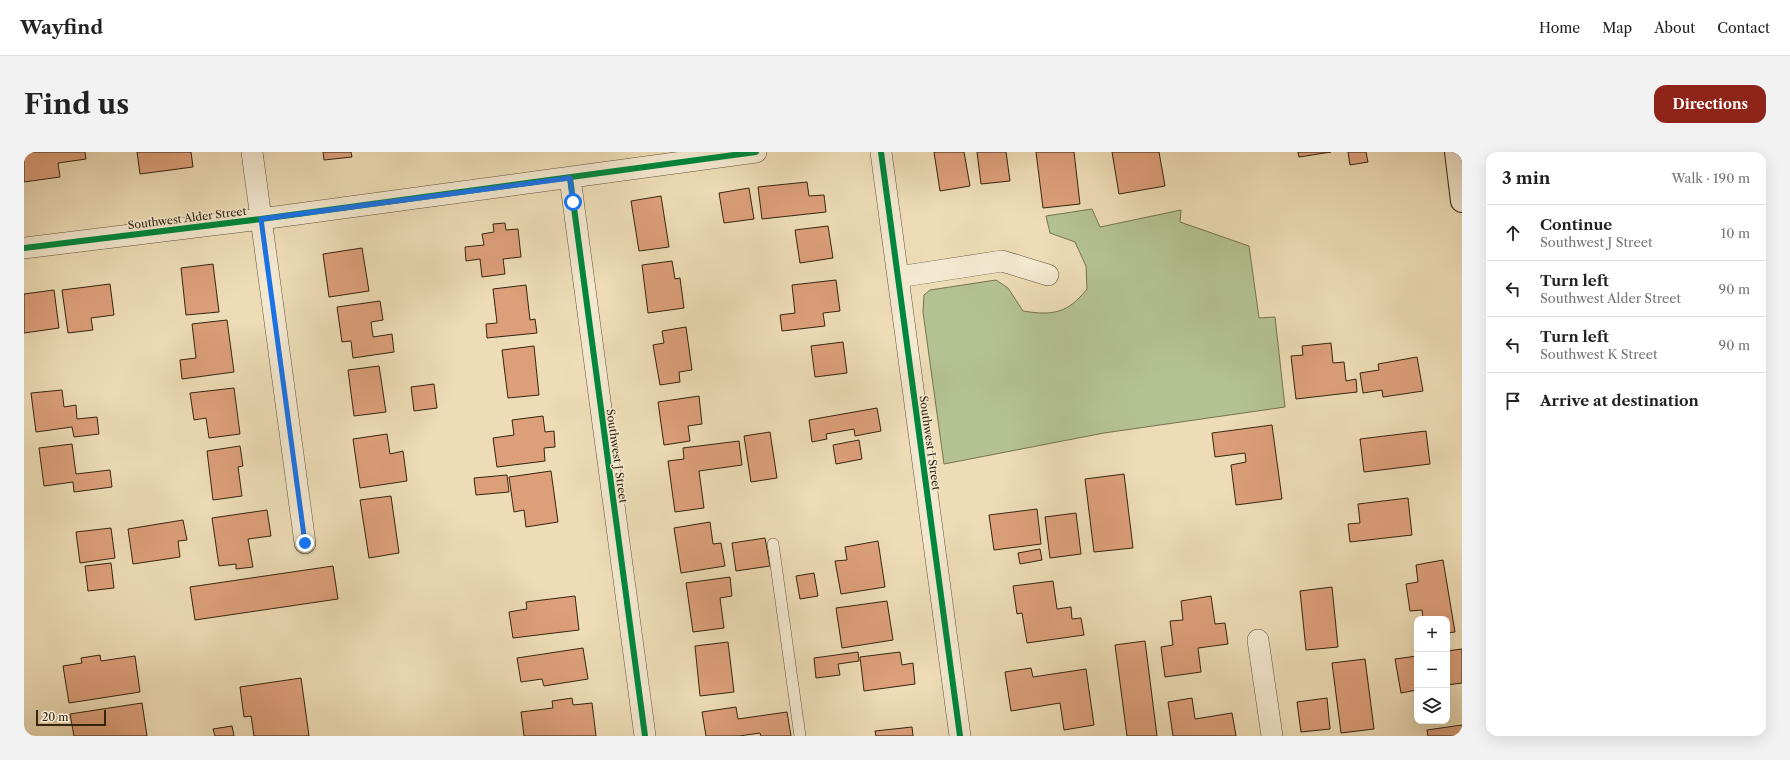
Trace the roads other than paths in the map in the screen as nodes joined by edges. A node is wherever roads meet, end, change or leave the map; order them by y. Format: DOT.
graph roads {
  1 [pos="252,152"];
  2 [pos="756,152"];
  3 [pos="881,152"];
  4 [pos="1456,152"];
  5 [pos="570,178"];
  6 [pos="1462,201"];
  7 [pos="261,219"];
  8 [pos="24,248"];
  9 [pos="1048,275"];
  10 [pos="898,277"];
  11 [pos="305,543"];
  12 [pos="773,544"];
  13 [pos="1258,640"];
  14 [pos="645,736"];
  15 [pos="800,736"];
  16 [pos="960,736"];
  17 [pos="1272,736"];
  1 -- 7 [label="street"];
  2 -- 5 [label="street, Southwest Alder Street"];
  3 -- 10 [label="street, Southwest I Street"];
  4 -- 6 [label="main road"];
  5 -- 7 [label="street, Southwest Alder Street"];
  5 -- 14 [label="street, Southwest J Street"];
  7 -- 8 [label="street, Southwest Alder Street"];
  7 -- 11 [label="street"];
  9 -- 10 [label="street"];
  10 -- 16 [label="street, Southwest I Street"];
  12 -- 15 [label="lane"];
  13 -- 17 [label="street"];
}
